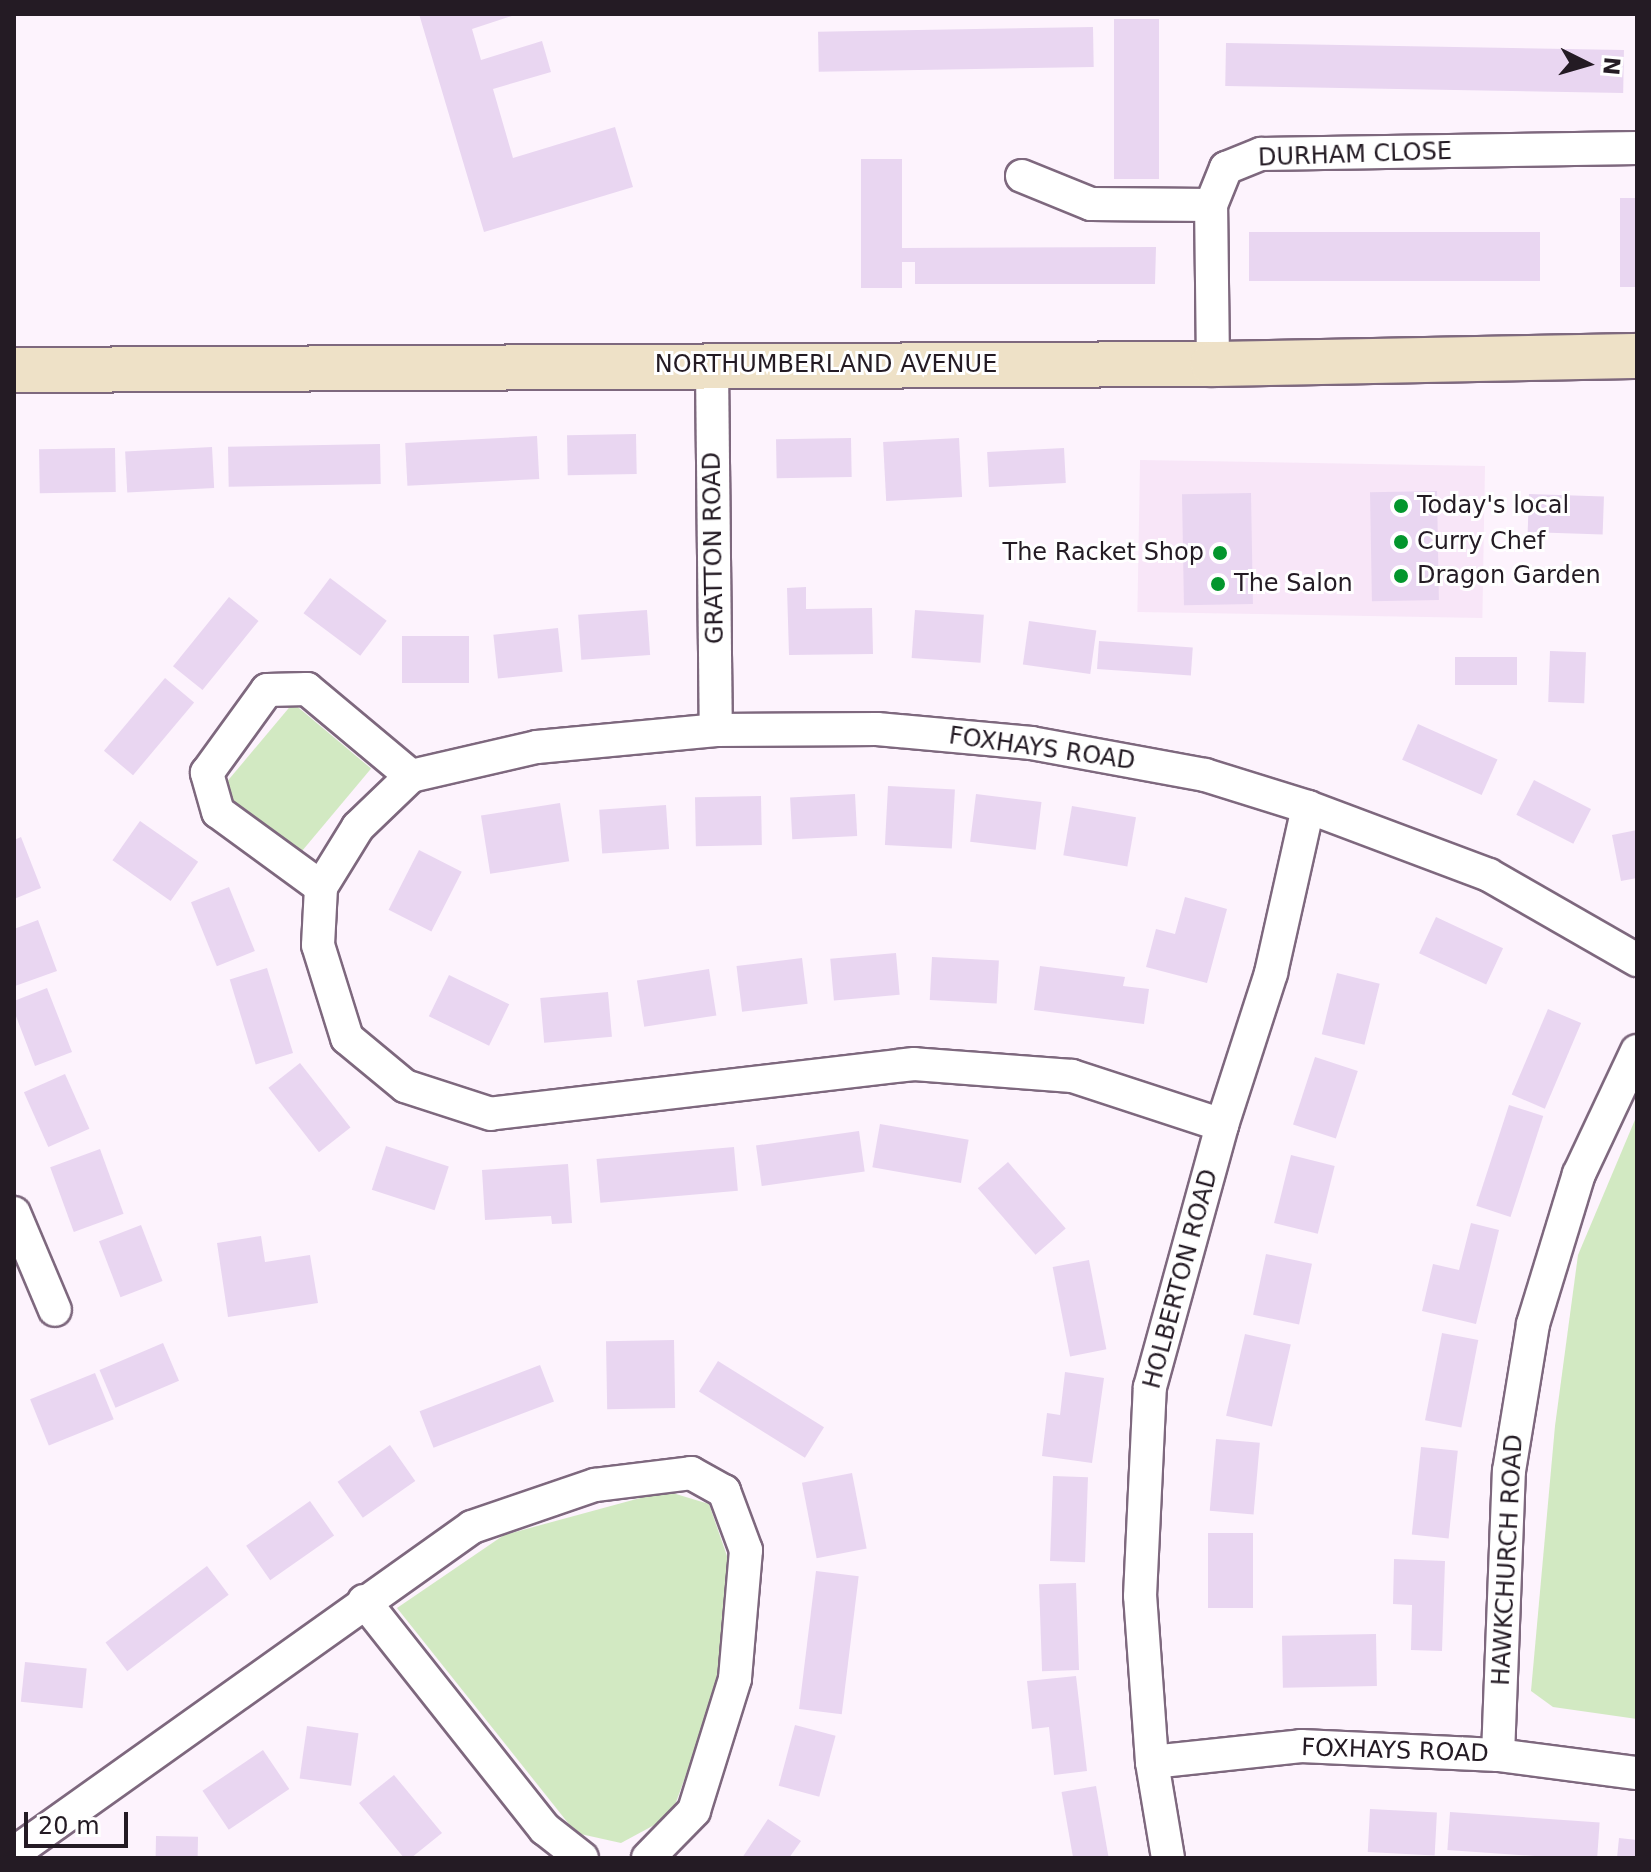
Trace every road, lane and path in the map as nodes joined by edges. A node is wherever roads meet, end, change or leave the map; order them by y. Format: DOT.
graph roads {
  1 [pos="1637,148"];
  2 [pos="1022,176"];
  3 [pos="1211,205"];
  4 [pos="1637,356"];
  5 [pos="1213,364"];
  6 [pos="712,366"];
  7 [pos="14,370"];
  8 [pos="716,730"];
  9 [pos="411,776"];
  10 [pos="1308,807"];
  11 [pos="321,887"];
  12 [pos="1637,960"];
  13 [pos="1637,1051"];
  14 [pos="1222,1125"];
  15 [pos="14,1213"];
  16 [pos="55,1310"];
  17 [pos="364,1601"];
  18 [pos="1498,1755"];
  19 [pos="1152,1762"];
  20 [pos="1637,1773"];
  21 [pos="14,1853"];
  22 [pos="582,1858"];
  23 [pos="648,1858"];
  24 [pos="1168,1858"];
  1 -- 3 [label="street, DURHAM CLOSE"];
  2 -- 3 [label="street"];
  3 -- 5 [label="street, DURHAM CLOSE"];
  4 -- 5 [label="street, NORTHUMBERLAND AVENUE"];
  5 -- 6 [label="street, NORTHUMBERLAND AVENUE"];
  6 -- 7 [label="street, NORTHUMBERLAND AVENUE"];
  6 -- 8 [label="street, GRATTON ROAD"];
  8 -- 9 [label="street, FOXHAYS ROAD"];
  8 -- 10 [label="street, FOXHAYS ROAD"];
  9 -- 11 [label="street"];
  9 -- 11 [label="street"];
  10 -- 12 [label="street, FOXHAYS ROAD"];
  10 -- 14 [label="street, HOLBERTON ROAD"];
  11 -- 14 [label="street"];
  13 -- 18 [label="street, HAWKCHURCH ROAD"];
  14 -- 19 [label="street, HOLBERTON ROAD"];
  15 -- 16 [label="street"];
  17 -- 21 [label="street"];
  17 -- 22 [label="street"];
  17 -- 23 [label="street"];
  18 -- 19 [label="street, FOXHAYS ROAD"];
  18 -- 20 [label="street, FOXHAYS ROAD"];
  19 -- 24 [label="street, HOLBERTON ROAD"];
}
